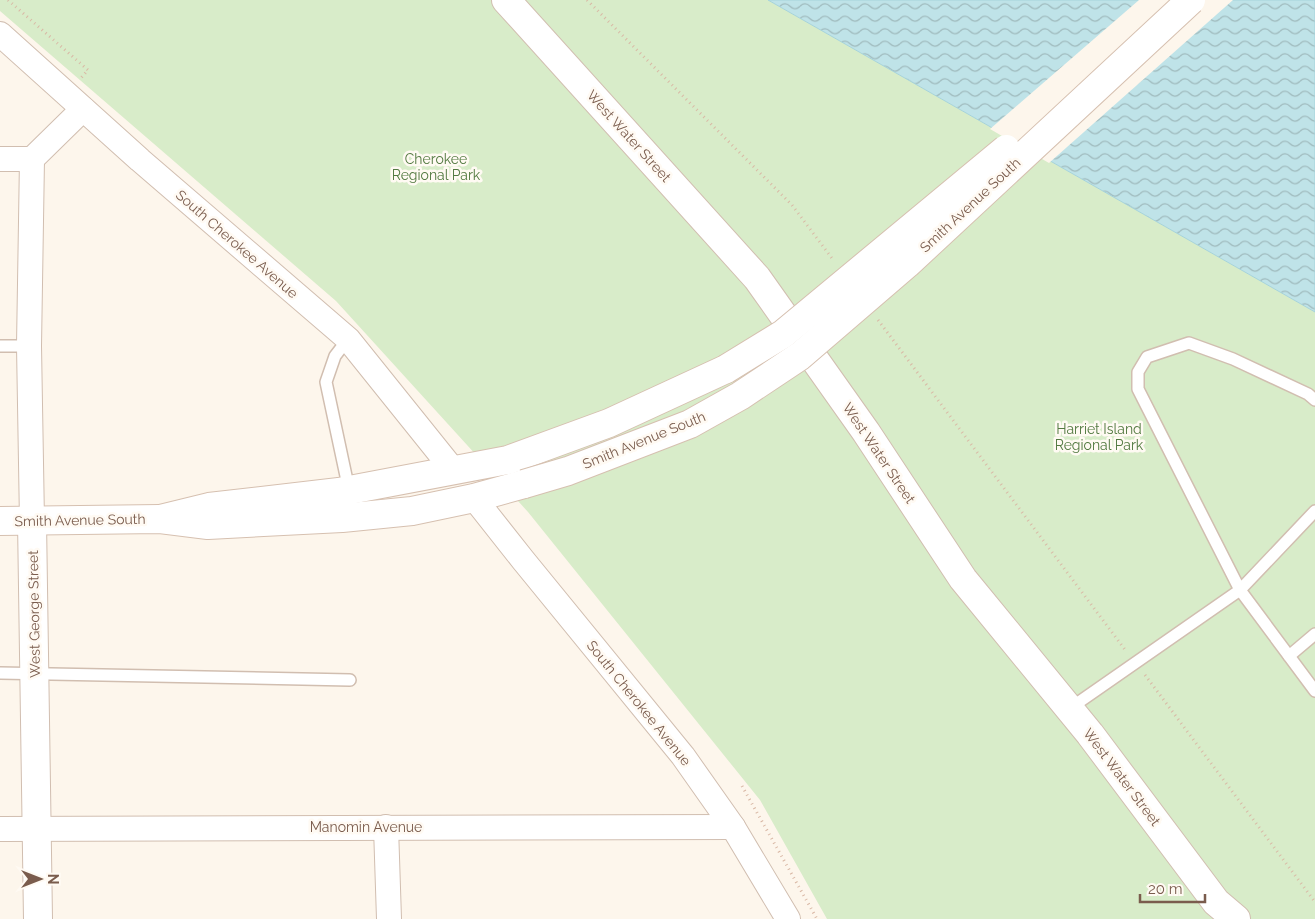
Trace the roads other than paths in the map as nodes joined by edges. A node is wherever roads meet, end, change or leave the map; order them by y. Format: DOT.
graph roads {
  1 [pos="506,0"];
  2 [pos="1187,0"];
  3 [pos="1192,0"];
  4 [pos="0,34"];
  5 [pos="83,110"];
  6 [pos="0,159"];
  7 [pos="32,159"];
  8 [pos="348,339"];
  9 [pos="0,346"];
  10 [pos="29,346"];
  11 [pos="1315,400"];
  12 [pos="454,471"];
  13 [pos="349,490"];
  14 [pos="474,498"];
  15 [pos="1315,511"];
  16 [pos="160,519"];
  17 [pos="0,521"];
  18 [pos="32,521"];
  19 [pos="1240,590"];
  20 [pos="1315,634"];
  21 [pos="1289,656"];
  22 [pos="0,673"];
  23 [pos="36,673"];
  24 [pos="350,680"];
  25 [pos="1315,691"];
  26 [pos="1069,709"];
  27 [pos="386,827"];
  28 [pos="733,827"];
  29 [pos="37,828"];
  30 [pos="0,829"];
  31 [pos="38,919"];
  32 [pos="389,919"];
  33 [pos="788,919"];
  34 [pos="1236,919"];
  1 -- 26 [label="main road, West Water Street"];
  2 -- 12 [label="main road, Smith Avenue South, bridge"];
  3 -- 14 [label="main road, Smith Avenue South, bridge"];
  4 -- 5 [label="street, South Cherokee Avenue"];
  5 -- 7 [label="street"];
  5 -- 8 [label="street, South Cherokee Avenue"];
  6 -- 7 [label="street"];
  7 -- 10 [label="street, West George Street"];
  8 -- 12 [label="street, South Cherokee Avenue"];
  8 -- 13 [label="lane"];
  9 -- 10 [label="lane"];
  10 -- 18 [label="street, West George Street"];
  11 -- 19 [label="lane"];
  12 -- 13 [label="main road, Smith Avenue South"];
  13 -- 16 [label="main road, Smith Avenue South"];
  14 -- 16 [label="main road, Smith Avenue South"];
  14 -- 28 [label="street, South Cherokee Avenue"];
  15 -- 19 [label="lane"];
  16 -- 18 [label="main road, Smith Avenue South"];
  17 -- 18 [label="main road, Smith Avenue South"];
  18 -- 23 [label="main road, West George Street"];
  19 -- 21 [label="lane"];
  19 -- 26 [label="lane"];
  20 -- 21 [label="lane"];
  21 -- 25 [label="lane"];
  22 -- 23 [label="lane"];
  23 -- 24 [label="lane"];
  23 -- 29 [label="main road, West George Street"];
  26 -- 34 [label="main road, West Water Street"];
  27 -- 28 [label="street, Manomin Avenue"];
  27 -- 29 [label="street, Manomin Avenue"];
  27 -- 32 [label="street"];
  28 -- 33 [label="street, South Cherokee Avenue"];
  29 -- 30 [label="street, Manomin Avenue"];
  29 -- 31 [label="main road, West George Street"];
}
